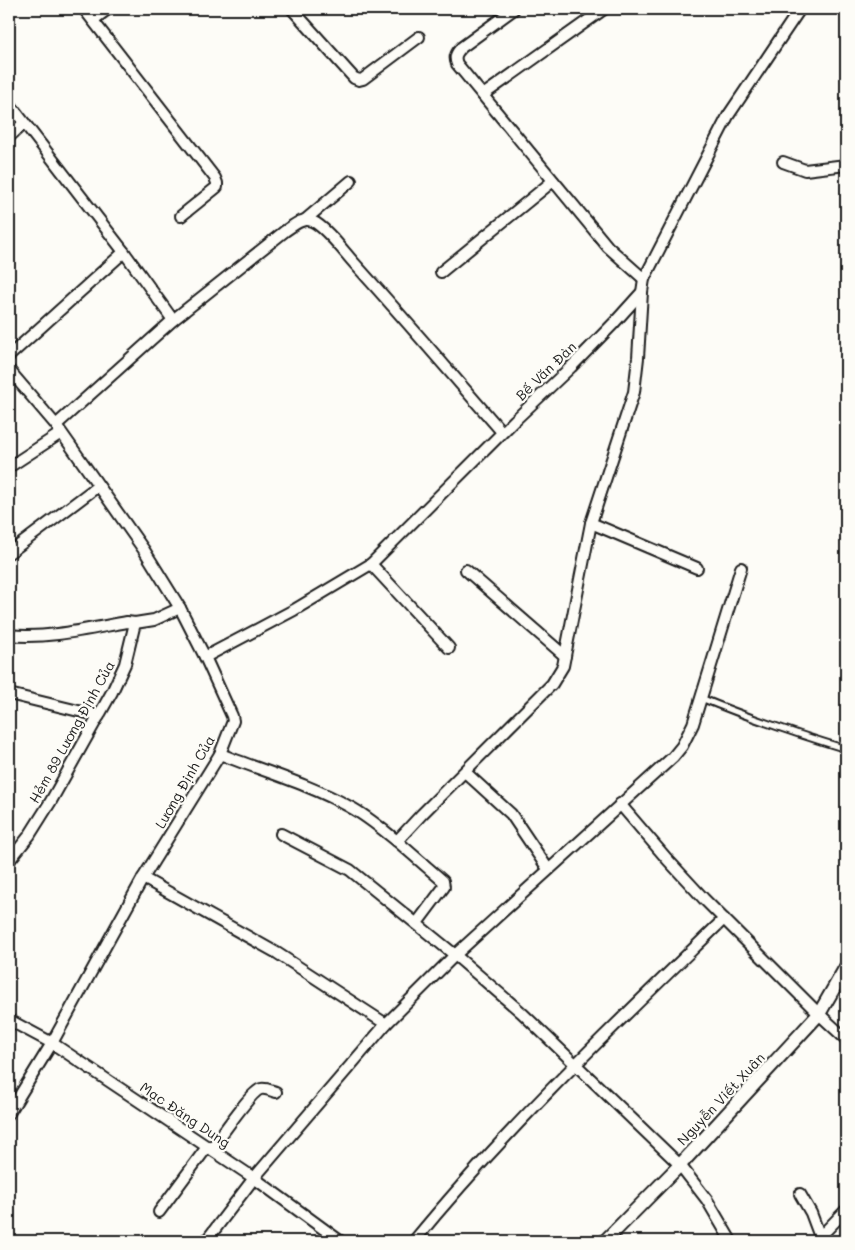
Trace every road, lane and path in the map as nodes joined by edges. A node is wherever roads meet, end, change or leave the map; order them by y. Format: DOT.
graph roads {
  1 [pos="84,9"];
  2 [pos="108,9"];
  3 [pos="292,9"];
  4 [pos="514,9"];
  5 [pos="604,9"];
  6 [pos="800,9"];
  7 [pos="93,20"];
  8 [pos="419,37"];
  9 [pos="483,95"];
  10 [pos="9,103"];
  11 [pos="24,123"];
  12 [pos="9,137"];
  13 [pos="783,162"];
  14 [pos="846,165"];
  15 [pos="351,181"];
  16 [pos="553,181"];
  17 [pos="180,216"];
  18 [pos="305,220"];
  19 [pos="124,252"];
  20 [pos="441,272"];
  21 [pos="644,279"];
  22 [pos="642,292"];
  23 [pos="173,320"];
  24 [pos="9,356"];
  25 [pos="9,370"];
  26 [pos="58,429"];
  27 [pos="502,432"];
  28 [pos="9,467"];
  29 [pos="98,486"];
  30 [pos="591,522"];
  31 [pos="9,553"];
  32 [pos="371,564"];
  33 [pos="696,568"];
  34 [pos="741,568"];
  35 [pos="466,570"];
  36 [pos="180,608"];
  37 [pos="135,623"];
  38 [pos="9,635"];
  39 [pos="449,648"];
  40 [pos="565,656"];
  41 [pos="205,657"];
  42 [pos="9,694"];
  43 [pos="701,698"];
  44 [pos="99,716"];
  45 [pos="846,749"];
  46 [pos="220,754"];
  47 [pos="465,772"];
  48 [pos="620,804"];
  49 [pos="280,834"];
  50 [pos="397,841"];
  51 [pos="9,859"];
  52 [pos="548,869"];
  53 [pos="143,878"];
  54 [pos="724,919"];
  55 [pos="417,923"];
  56 [pos="456,954"];
  57 [pos="846,967"];
  58 [pos="819,1014"];
  59 [pos="9,1020"];
  60 [pos="386,1024"];
  61 [pos="846,1039"];
  62 [pos="52,1043"];
  63 [pos="576,1063"];
  64 [pos="276,1092"];
  65 [pos="9,1113"];
  66 [pos="209,1148"];
  67 [pos="680,1165"];
  68 [pos="254,1178"];
  69 [pos="800,1194"];
  70 [pos="846,1210"];
  71 [pos="159,1212"];
  72 [pos="818,1239"];
  73 [pos="206,1241"];
  74 [pos="340,1241"];
  75 [pos="414,1241"];
  76 [pos="605,1241"];
  77 [pos="731,1241"];
  1 -- 7 [label="street"];
  2 -- 7 [label="street"];
  3 -- 8 [label="street"];
  4 -- 9 [label="street"];
  5 -- 9 [label="street"];
  6 -- 21 [label="street"];
  7 -- 17 [label="street"];
  9 -- 16 [label="street"];
  10 -- 11 [label="street"];
  11 -- 12 [label="street"];
  11 -- 19 [label="street"];
  13 -- 14 [label="street"];
  15 -- 18 [label="street"];
  16 -- 20 [label="street"];
  16 -- 21 [label="street"];
  18 -- 23 [label="street"];
  18 -- 27 [label="street"];
  19 -- 23 [label="street"];
  19 -- 24 [label="street"];
  21 -- 22 [label="street"];
  22 -- 27 [label="street, Bế Văn Đàn"];
  22 -- 30 [label="street"];
  23 -- 26 [label="street"];
  25 -- 26 [label="street, Lương Định Của"];
  26 -- 28 [label="street"];
  26 -- 29 [label="street, Lương Định Của"];
  27 -- 32 [label="street, Bế Văn Đàn"];
  29 -- 31 [label="street"];
  29 -- 36 [label="street, Lương Định Của"];
  30 -- 33 [label="street"];
  30 -- 40 [label="street"];
  32 -- 39 [label="street"];
  32 -- 41 [label="street, Bế Văn Đàn"];
  34 -- 43 [label="street"];
  35 -- 40 [label="street"];
  36 -- 37 [label="street"];
  36 -- 41 [label="street, Lương Định Của"];
  37 -- 38 [label="street"];
  37 -- 44 [label="street, Hẻm 89 Lương Định Của"];
  40 -- 47 [label="street"];
  41 -- 46 [label="street, Lương Định Của"];
  42 -- 44 [label="street"];
  43 -- 45 [label="lane"];
  43 -- 48 [label="street"];
  44 -- 51 [label="street, Hẻm 89 Lương Định Của"];
  46 -- 50 [label="street"];
  46 -- 53 [label="street, Lương Định Của"];
  47 -- 50 [label="street"];
  47 -- 52 [label="street"];
  48 -- 52 [label="street"];
  48 -- 54 [label="street"];
  49 -- 55 [label="street"];
  50 -- 55 [label="street"];
  52 -- 56 [label="street"];
  53 -- 60 [label="street"];
  53 -- 62 [label="street, Lương Định Của"];
  54 -- 58 [label="street"];
  54 -- 63 [label="street"];
  55 -- 56 [label="street"];
  56 -- 60 [label="street"];
  56 -- 63 [label="street"];
  57 -- 58 [label="street, Nguyễn Viết Xuân"];
  58 -- 61 [label="street"];
  58 -- 67 [label="street, Nguyễn Viết Xuân"];
  59 -- 62 [label="street, Mạc Đăng Dung"];
  60 -- 68 [label="street"];
  62 -- 65 [label="street, Lương Định Của"];
  62 -- 66 [label="street, Mạc Đăng Dung"];
  63 -- 67 [label="street"];
  63 -- 75 [label="street"];
  64 -- 66 [label="street"];
  66 -- 68 [label="street, Mạc Đăng Dung"];
  66 -- 71 [label="street"];
  67 -- 76 [label="street, Nguyễn Viết Xuân"];
  67 -- 77 [label="street"];
  68 -- 73 [label="street"];
  68 -- 74 [label="street, Mạc Đăng Dung"];
  69 -- 72 [label="street"];
  70 -- 72 [label="street"];
}
